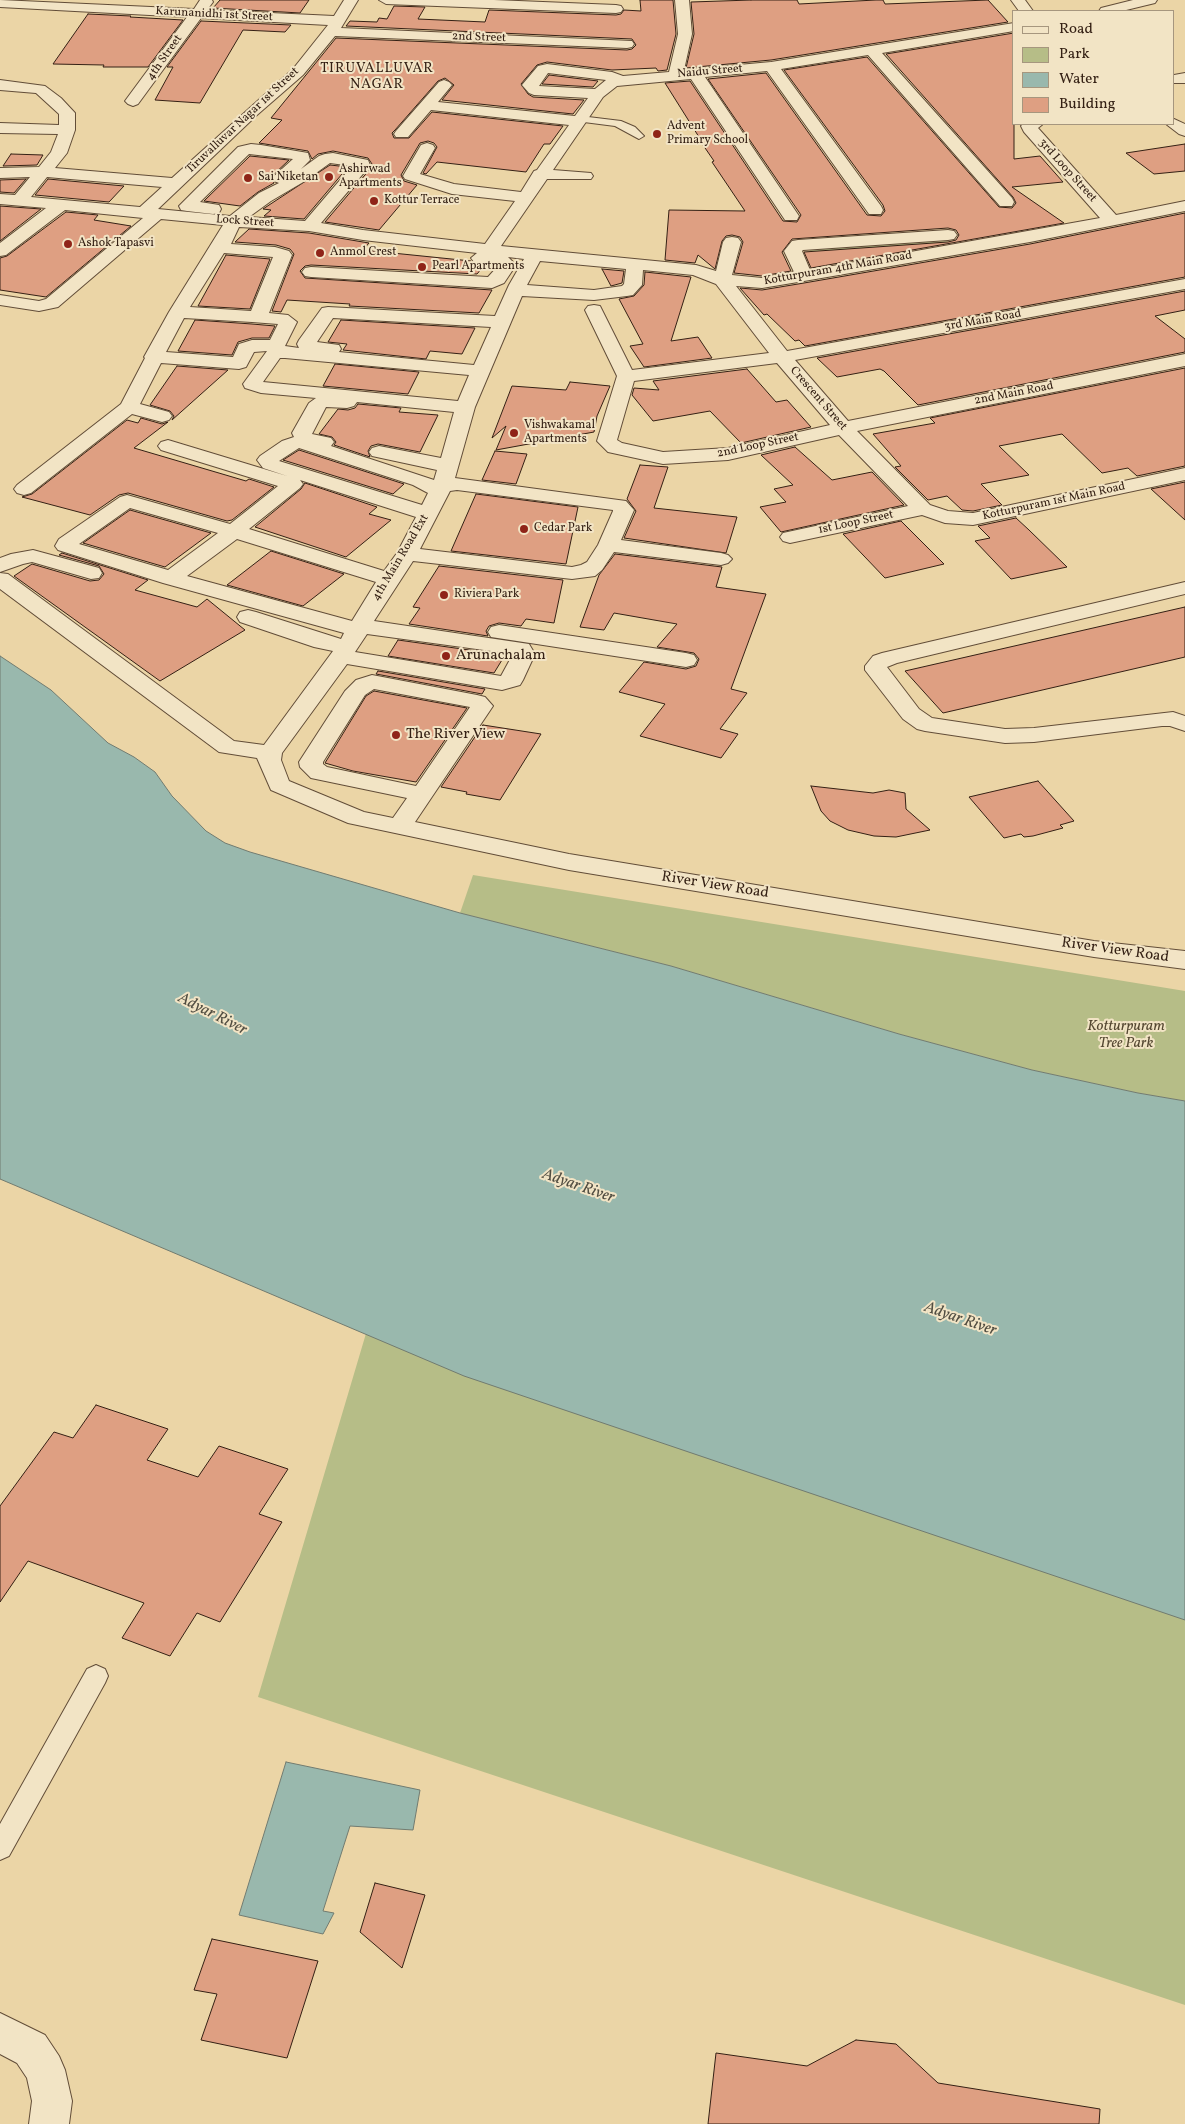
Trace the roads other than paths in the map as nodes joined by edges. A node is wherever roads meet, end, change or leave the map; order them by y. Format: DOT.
graph roads {
  1 [pos="208,0"];
  2 [pos="351,0"];
  3 [pos="386,0"];
  4 [pos="682,0"];
  5 [pos="695,0"];
  6 [pos="1150,0"];
  7 [pos="0,3"];
  8 [pos="71,3"];
  9 [pos="616,9"];
  10 [pos="1129,9"];
  11 [pos="196,14"];
  12 [pos="334,26"];
  13 [pos="1012,28"];
  14 [pos="627,44"];
  15 [pos="872,50"];
  16 [pos="771,66"];
  17 [pos="695,73"];
  18 [pos="675,75"];
  19 [pos="618,80"];
  20 [pos="0,85"];
  21 [pos="444,85"];
  22 [pos="598,94"];
  23 [pos="133,101"];
  24 [pos="427,105"];
  25 [pos="579,120"];
  26 [pos="1032,125"];
  27 [pos="0,128"];
  28 [pos="67,130"];
  29 [pos="402,134"];
  30 [pos="639,136"];
  31 [pos="427,148"];
  32 [pos="43,172"];
  33 [pos="0,173"];
  34 [pos="540,174"];
  35 [pos="585,176"];
  36 [pos="176,183"];
  37 [pos="524,197"];
  38 [pos="0,199"];
  39 [pos="20,200"];
  40 [pos="1006,202"];
  41 [pos="187,206"];
  42 [pos="1185,206"];
  43 [pos="52,207"];
  44 [pos="875,210"];
  45 [pos="152,216"];
  46 [pos="790,216"];
  47 [pos="234,218"];
  48 [pos="1111,220"];
  49 [pos="309,226"];
  50 [pos="4,235"];
  51 [pos="1030,237"];
  52 [pos="732,242"];
  53 [pos="220,248"];
  54 [pos="489,250"];
  55 [pos="0,251"];
  56 [pos="354,252"];
  57 [pos="535,255"];
  58 [pos="639,265"];
  59 [pos="311,272"];
  60 [pos="804,276"];
  61 [pos="722,280"];
  62 [pos="1185,284"];
  63 [pos="516,290"];
  64 [pos="0,300"];
  65 [pos="594,310"];
  66 [pos="178,312"];
  67 [pos="252,316"];
  68 [pos="502,322"];
  69 [pos="153,357"];
  70 [pos="782,357"];
  71 [pos="1185,360"];
  72 [pos="483,367"];
  73 [pos="626,376"];
  74 [pos="129,407"];
  75 [pos="464,410"];
  76 [pos="162,416"];
  77 [pos="843,428"];
  78 [pos="168,446"];
  79 [pos="1185,474"];
  80 [pos="444,481"];
  81 [pos="293,484"];
  82 [pos="24,489"];
  83 [pos="923,509"];
  84 [pos="425,518"];
  85 [pos="234,531"];
  86 [pos="790,537"];
  87 [pos="608,545"];
  88 [pos="407,554"];
  89 [pos="721,558"];
  90 [pos="0,566"];
  91 [pos="171,578"];
  92 [pos="0,579"];
  93 [pos="389,579"];
  94 [pos="1185,588"];
  95 [pos="355,634"];
  96 [pos="686,660"];
  97 [pos="1185,724"];
  98 [pos="270,756"];
  99 [pos="422,794"];
  100 [pos="399,827"];
  101 [pos="1185,960"];
  102 [pos="96,1676"];
  103 [pos="0,1848"];
  104 [pos="0,2033"];
  105 [pos="49,2124"];
  1 -- 11 [label="street, 4th Street"];
  2 -- 12 [label="street, Tiruvalluvar Nagar 1st Street"];
  3 -- 9 [label="street"];
  4 -- 5 [label="street"];
  4 -- 18 [label="street"];
  6 -- 10 [label="street"];
  7 -- 8 [label="street, Karunanidhi 1st Street"];
  8 -- 11 [label="street, Karunanidhi 1st Street"];
  11 -- 12 [label="street, Karunanidhi 1st Street"];
  11 -- 23 [label="street, 4th Street"];
  12 -- 14 [label="street, 2nd Street"];
  12 -- 36 [label="street, Tiruvalluvar Nagar 1st Street"];
  13 -- 15 [label="street, Naidu Street"];
  15 -- 16 [label="street, Naidu Street"];
  15 -- 40 [label="street"];
  16 -- 17 [label="street, Naidu Street"];
  16 -- 44 [label="street"];
  17 -- 18 [label="street, Naidu Street"];
  17 -- 46 [label="street"];
  18 -- 19 [label="street, Naidu Street"];
  19 -- 22 [label="street, Naidu Street"];
  19 -- 22 [label="street"];
  20 -- 28 [label="street"];
  21 -- 24 [label="street"];
  22 -- 25 [label="street, Naidu Street"];
  24 -- 25 [label="street"];
  24 -- 29 [label="street"];
  25 -- 30 [label="lane"];
  25 -- 34 [label="street, Naidu Street"];
  26 -- 48 [label="street, 3rd Loop Street"];
  27 -- 28 [label="street"];
  28 -- 32 [label="street"];
  31 -- 37 [label="street"];
  32 -- 33 [label="street"];
  32 -- 36 [label="street"];
  32 -- 39 [label="street"];
  34 -- 35 [label="street"];
  34 -- 37 [label="street, Naidu Street"];
  36 -- 45 [label="street, Tiruvalluvar Nagar 1st Street"];
  37 -- 54 [label="street, Naidu Street"];
  38 -- 39 [label="street"];
  39 -- 43 [label="street"];
  41 -- 45 [label="street"];
  41 -- 47 [label="street"];
  41 -- 47 [label="street"];
  42 -- 48 [label="street, Kotturpuram 4th Main Road"];
  43 -- 45 [label="street, Lock Street"];
  43 -- 50 [label="street"];
  43 -- 55 [label="street"];
  45 -- 47 [label="street, Lock Street"];
  45 -- 64 [label="street, Tiruvalluvar Nagar 1st Street"];
  47 -- 49 [label="street, Lock Street"];
  47 -- 49 [label="street"];
  47 -- 53 [label="street"];
  48 -- 51 [label="street, Kotturpuram 4th Main Road"];
  49 -- 56 [label="street, Lock Street"];
  51 -- 60 [label="street, Kotturpuram 4th Main Road"];
  51 -- 60 [label="street"];
  52 -- 61 [label="street"];
  53 -- 66 [label="street"];
  53 -- 67 [label="street"];
  54 -- 56 [label="street, Lock Street"];
  54 -- 57 [label="street, Kotturpuram 4th Main Road"];
  56 -- 56 [label="street"];
  56 -- 59 [label="street"];
  57 -- 58 [label="street, Kotturpuram 4th Main Road"];
  57 -- 63 [label="street, 4th Main Road Ext"];
  58 -- 61 [label="street, Kotturpuram 4th Main Road"];
  58 -- 63 [label="street"];
  60 -- 61 [label="street, Kotturpuram 4th Main Road"];
  61 -- 70 [label="street, Crescent Street"];
  62 -- 70 [label="street, 3rd Main Road"];
  63 -- 68 [label="street, 4th Main Road Ext"];
  65 -- 73 [label="street"];
  66 -- 67 [label="street"];
  66 -- 69 [label="street"];
  67 -- 69 [label="street"];
  68 -- 72 [label="street, 4th Main Road Ext"];
  68 -- 72 [label="street"];
  69 -- 74 [label="street"];
  70 -- 73 [label="street, 3rd Main Road"];
  70 -- 77 [label="street, Crescent Street"];
  71 -- 77 [label="street, 2nd Main Road"];
  72 -- 75 [label="street, 4th Main Road Ext"];
  72 -- 75 [label="street"];
  73 -- 77 [label="street, 2nd Loop Street"];
  74 -- 76 [label="street"];
  74 -- 82 [label="street"];
  75 -- 80 [label="street, 4th Main Road Ext"];
  75 -- 80 [label="street"];
  77 -- 83 [label="street, Crescent Street"];
  78 -- 81 [label="street"];
  79 -- 83 [label="street, Kotturpuram 1st Main Road"];
  80 -- 84 [label="street, 4th Main Road Ext"];
  80 -- 84 [label="street"];
  80 -- 87 [label="street"];
  81 -- 84 [label="street"];
  81 -- 85 [label="street"];
  83 -- 86 [label="street, 1st Loop Street"];
  84 -- 88 [label="street, 4th Main Road Ext"];
  85 -- 91 [label="street"];
  85 -- 91 [label="street"];
  85 -- 93 [label="street"];
  87 -- 88 [label="street"];
  87 -- 89 [label="street"];
  88 -- 93 [label="street, 4th Main Road Ext"];
  90 -- 95 [label="street"];
  91 -- 95 [label="street"];
  92 -- 98 [label="street"];
  93 -- 95 [label="street, 4th Main Road Ext"];
  94 -- 97 [label="street"];
  95 -- 95 [label="street"];
  95 -- 96 [label="street"];
  95 -- 98 [label="street, 4th Main Road Ext"];
  98 -- 100 [label="street, River View Road"];
  99 -- 99 [label="street"];
  99 -- 100 [label="street"];
  100 -- 101 [label="street, River View Road"];
  102 -- 103 [label="lane"];
  104 -- 105 [label="street"];
}
